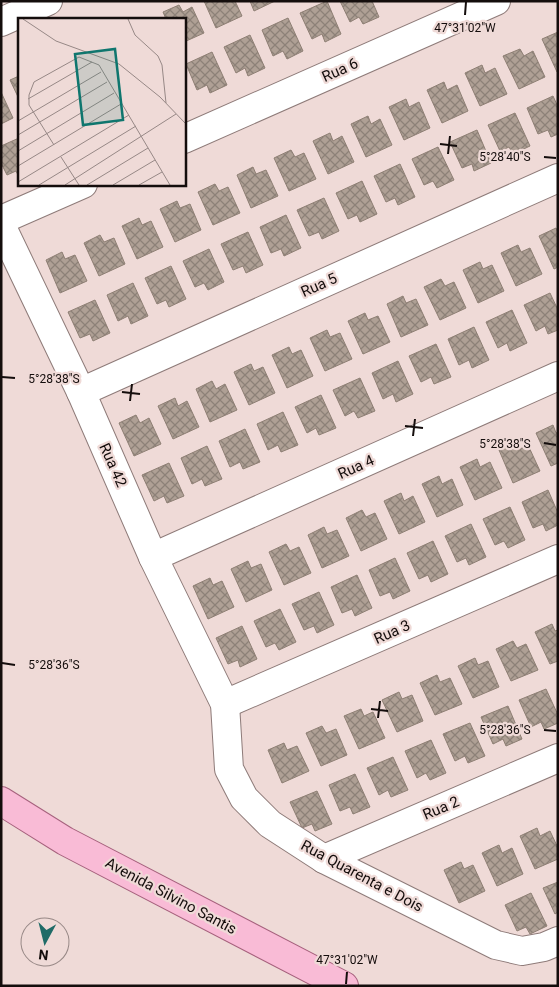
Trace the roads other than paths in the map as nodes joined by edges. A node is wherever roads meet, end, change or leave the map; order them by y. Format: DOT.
graph roads {
  1 [pos="48,1"];
  2 [pos="496,1"];
  3 [pos="1,22"];
  4 [pos="185,139"];
  5 [pos="558,178"];
  6 [pos="81,185"];
  7 [pos="1,220"];
  8 [pos="1,225"];
  9 [pos="558,376"];
  10 [pos="81,392"];
  11 [pos="154,558"];
  12 [pos="558,560"];
  13 [pos="225,704"];
  14 [pos="558,758"];
  15 [pos="1,801"];
  16 [pos="324,859"];
  17 [pos="558,941"];
  18 [pos="344,986"];
  1 -- 3 [label="street"];
  2 -- 4 [label="street, Rua 6"];
  5 -- 10 [label="street, Rua 5"];
  6 -- 7 [label="street"];
  8 -- 10 [label="street, Rua 42"];
  9 -- 11 [label="street, Rua 4"];
  10 -- 11 [label="street, Rua 42"];
  11 -- 13 [label="street, Rua 42"];
  12 -- 13 [label="street, Rua 3"];
  13 -- 16 [label="street, Rua Quarenta e Dois"];
  14 -- 16 [label="street, Rua 2"];
  15 -- 18 [label="main road, Avenida Silvino Santis"];
  16 -- 17 [label="street, Rua Quarenta e Dois"];
}
